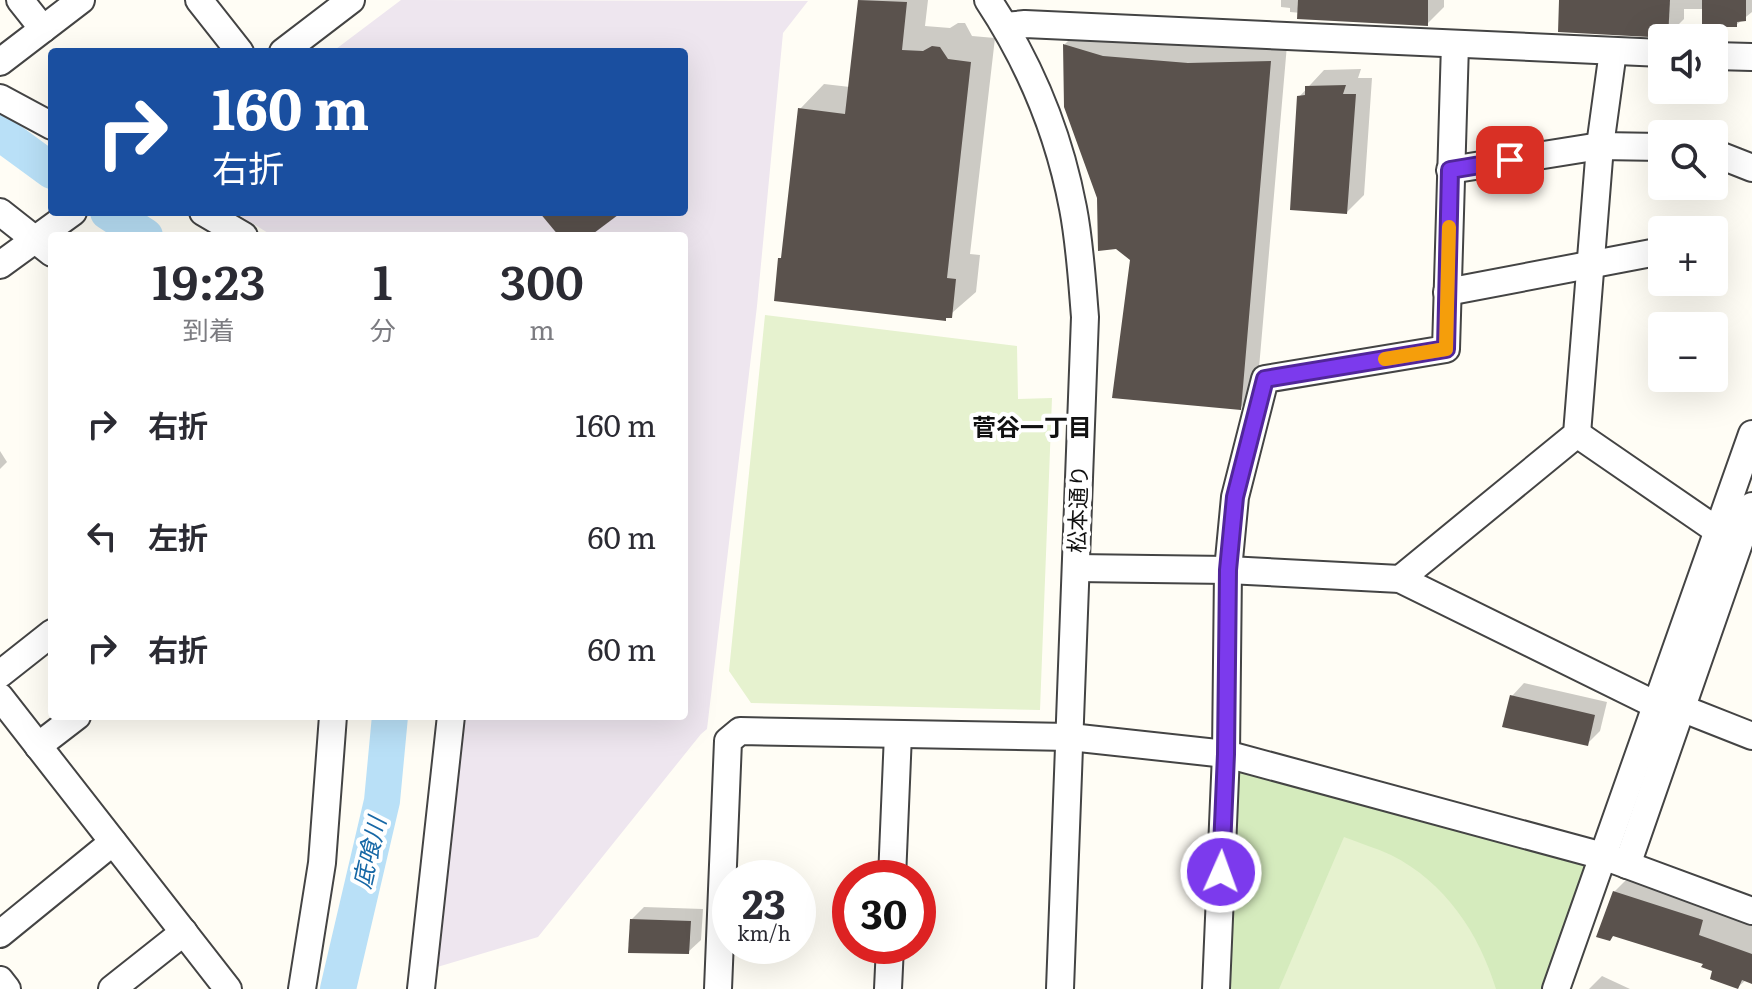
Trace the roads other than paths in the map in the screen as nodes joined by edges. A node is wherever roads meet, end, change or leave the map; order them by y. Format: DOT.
graph roads {
  1 [pos="20,0"];
  2 [pos="81,0"];
  3 [pos="199,0"];
  4 [pos="351,0"];
  5 [pos="988,0"];
  6 [pos="1005,26"];
  7 [pos="43,29"];
  8 [pos="1455,44"];
  9 [pos="237,48"];
  10 [pos="288,48"];
  11 [pos="1613,51"];
  12 [pos="1648,52"];
  13 [pos="1728,56"];
  14 [pos="1752,57"];
  15 [pos="0,62"];
  16 [pos="0,98"];
  17 [pos="48,124"];
  18 [pos="1600,146"];
  19 [pos="1648,147"];
  20 [pos="1728,159"];
  21 [pos="1752,168"];
  22 [pos="1450,170"];
  23 [pos="0,212"];
  24 [pos="69,216"];
  25 [pos="210,216"];
  26 [pos="54,232"];
  27 [pos="237,232"];
  28 [pos="43,243"];
  29 [pos="1648,254"];
  30 [pos="1591,264"];
  31 [pos="0,265"];
  32 [pos="1447,292"];
  33 [pos="1577,434"];
  34 [pos="1752,434"];
  35 [pos="1752,506"];
  36 [pos="1737,539"];
  37 [pos="1076,568"];
  38 [pos="1228,570"];
  39 [pos="1400,579"];
  40 [pos="48,636"];
  41 [pos="0,674"];
  42 [pos="0,697"];
  43 [pos="1669,706"];
  44 [pos="72,720"];
  45 [pos="333,720"];
  46 [pos="451,720"];
  47 [pos="898,734"];
  48 [pos="1752,736"];
  49 [pos="1070,737"];
  50 [pos="38,746"];
  51 [pos="1226,754"];
  52 [pos="113,842"];
  53 [pos="893,860"];
  54 [pos="1615,860"];
  55 [pos="1752,911"];
  56 [pos="184,932"];
  57 [pos="0,934"];
  58 [pos="889,964"];
  59 [pos="0,980"];
  60 [pos="7,989"];
  61 [pos="112,989"];
  62 [pos="228,989"];
  63 [pos="302,989"];
  64 [pos="421,989"];
  65 [pos="718,989"];
  66 [pos="888,989"];
  67 [pos="1060,989"];
  68 [pos="1216,989"];
  69 [pos="1556,989"];
  1 -- 7 [label="street"];
  2 -- 7 [label="street"];
  3 -- 9 [label="street"];
  4 -- 10 [label="street"];
  5 -- 6 [label="street, 松本通り"];
  6 -- 8 [label="street"];
  6 -- 37 [label="street, 松本通り"];
  7 -- 15 [label="street"];
  8 -- 11 [label="street"];
  8 -- 22 [label="street"];
  11 -- 12 [label="street"];
  11 -- 18 [label="street"];
  13 -- 14 [label="street"];
  16 -- 17 [label="street"];
  18 -- 19 [label="street"];
  18 -- 22 [label="street"];
  18 -- 30 [label="street"];
  20 -- 21 [label="street"];
  22 -- 32 [label="street"];
  23 -- 28 [label="street"];
  24 -- 26 [label="street"];
  25 -- 27 [label="street"];
  28 -- 31 [label="street"];
  29 -- 30 [label="street"];
  30 -- 32 [label="street"];
  30 -- 33 [label="street"];
  32 -- 38 [label="street"];
  33 -- 36 [label="street"];
  33 -- 39 [label="street"];
  34 -- 36 [label="street"];
  35 -- 36 [label="street"];
  36 -- 43 [label="street"];
  37 -- 38 [label="street"];
  37 -- 49 [label="street, 松本通り"];
  38 -- 39 [label="street"];
  38 -- 51 [label="street"];
  39 -- 43 [label="street"];
  40 -- 41 [label="street"];
  42 -- 50 [label="street"];
  43 -- 48 [label="street"];
  43 -- 54 [label="street"];
  44 -- 50 [label="street"];
  45 -- 63 [label="street"];
  46 -- 64 [label="street"];
  47 -- 49 [label="street"];
  47 -- 53 [label="street"];
  47 -- 65 [label="street"];
  49 -- 51 [label="street"];
  49 -- 67 [label="street, 松本通り"];
  50 -- 52 [label="street"];
  51 -- 54 [label="street"];
  51 -- 68 [label="street"];
  52 -- 56 [label="street"];
  52 -- 57 [label="street"];
  54 -- 55 [label="street"];
  54 -- 69 [label="street"];
  56 -- 61 [label="street"];
  56 -- 62 [label="street"];
  58 -- 66 [label="street"];
  59 -- 60 [label="street"];
}
